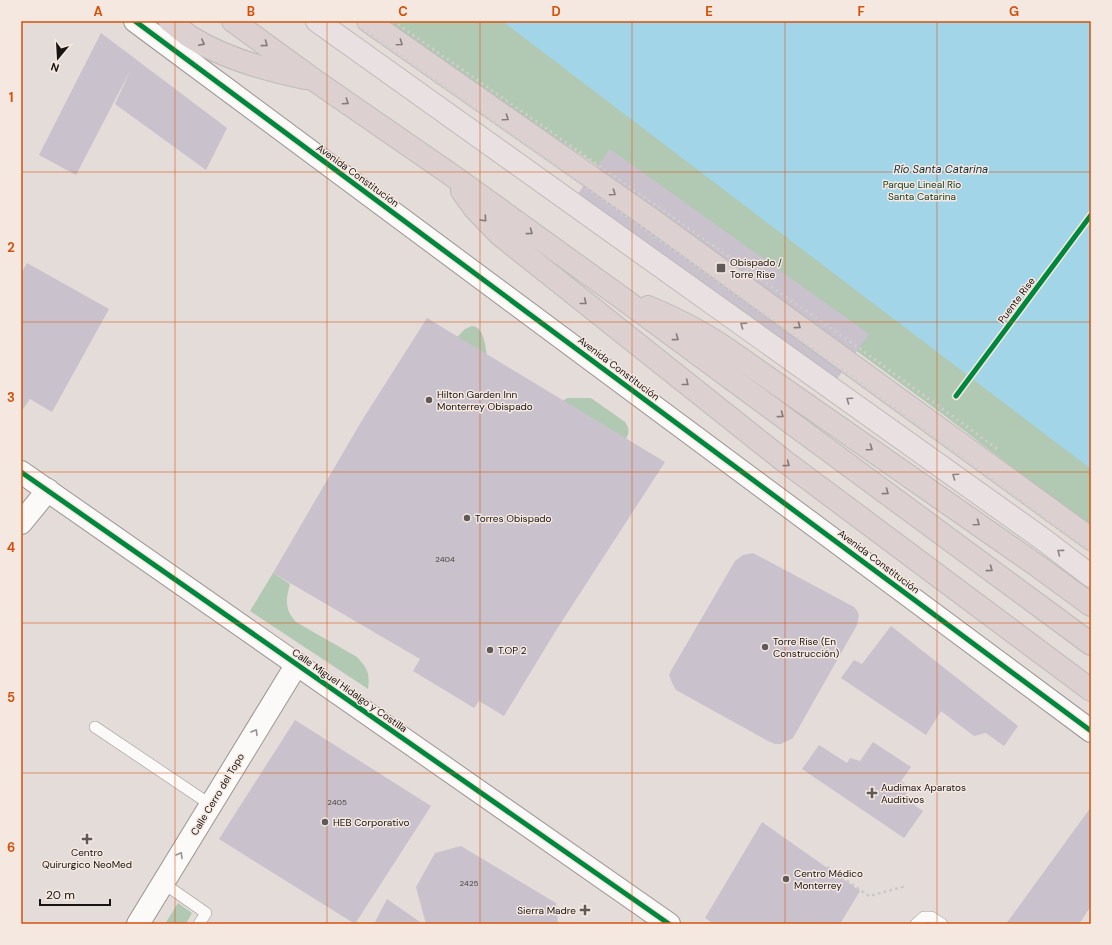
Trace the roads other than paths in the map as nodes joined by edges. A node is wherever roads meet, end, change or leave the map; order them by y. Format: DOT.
graph roads {
  1 [pos="135,21"];
  2 [pos="170,21"];
  3 [pos="233,21"];
  4 [pos="317,21"];
  5 [pos="368,21"];
  6 [pos="314,80"];
  7 [pos="453,176"];
  8 [pos="622,298"];
  9 [pos="21,472"];
  10 [pos="48,490"];
  11 [pos="21,523"];
  12 [pos="1091,539"];
  13 [pos="1091,576"];
  14 [pos="1091,604"];
  15 [pos="1091,644"];
  16 [pos="297,664"];
  17 [pos="1091,690"];
  18 [pos="95,727"];
  19 [pos="1091,731"];
  20 [pos="211,805"];
  21 [pos="163,884"];
  22 [pos="138,924"];
  23 [pos="199,924"];
  24 [pos="669,924"];
  25 [pos="916,924"];
  26 [pos="942,924"];
  1 -- 19 [label="street, Avenida Constitución"];
  2 -- 6 [label="highway, one-way"];
  3 -- 6 [label="highway, one-way"];
  13 -- 4 [label="main road, one-way"];
  5 -- 12 [label="highway, one-way"];
  6 -- 7 [label="highway, one-way"];
  7 -- 8 [label="highway, one-way"];
  7 -- 17 [label="highway, one-way"];
  8 -- 14 [label="highway, one-way"];
  8 -- 15 [label="highway, one-way"];
  9 -- 10 [label="street, Calle Miguel Hidalgo y Costilla"];
  10 -- 11 [label="street"];
  10 -- 16 [label="street, Calle Miguel Hidalgo y Costilla"];
  20 -- 16 [label="street, Calle Cerro del Topo, one-way"];
  16 -- 24 [label="street, Calle Miguel Hidalgo y Costilla"];
  18 -- 20 [label="lane"];
  21 -- 20 [label="street, Calle Cerro del Topo, one-way"];
  21 -- 22 [label="street, Calle Cerro del Topo"];
  21 -- 23 [label="lane"];
  25 -- 26 [label="lane"];
}
